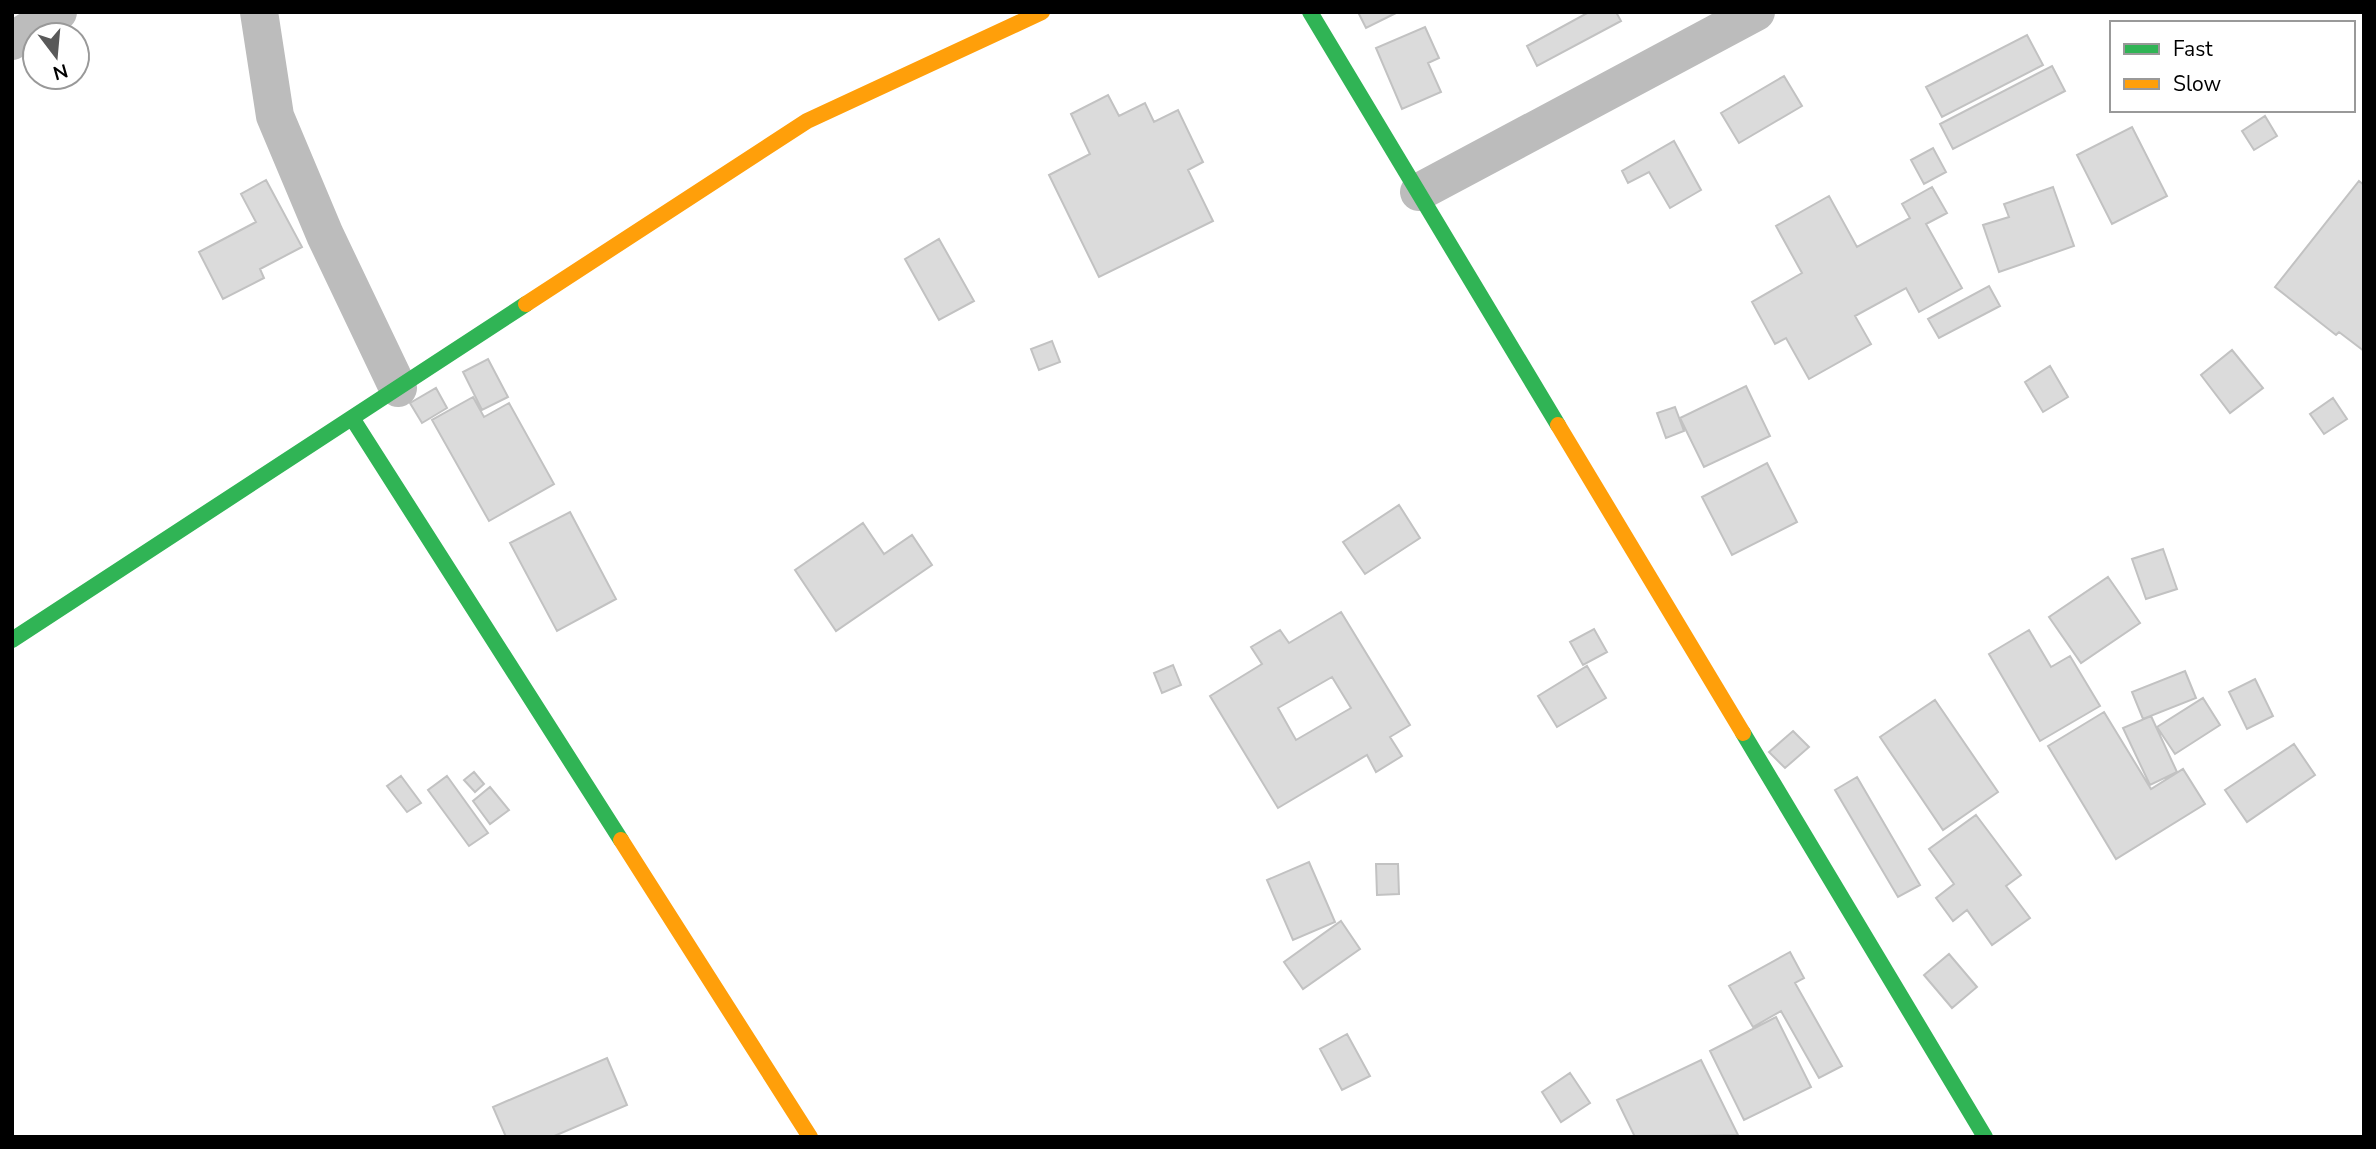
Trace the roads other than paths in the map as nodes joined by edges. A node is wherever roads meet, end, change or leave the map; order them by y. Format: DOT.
graph roads {
  1 [pos="259,12"];
  2 [pos="1042,12"];
  3 [pos="1310,12"];
  4 [pos="1756,12"];
  5 [pos="1419,192"];
  6 [pos="398,388"];
  7 [pos="352,418"];
  8 [pos="12,640"];
  9 [pos="810,1137"];
  10 [pos="1985,1137"];
  1 -- 6 [label="street"];
  2 -- 6 [label="street"];
  3 -- 5 [label="street"];
  4 -- 5 [label="street"];
  5 -- 10 [label="street"];
  6 -- 7 [label="street"];
  7 -- 8 [label="street"];
  7 -- 9 [label="street"];
}
